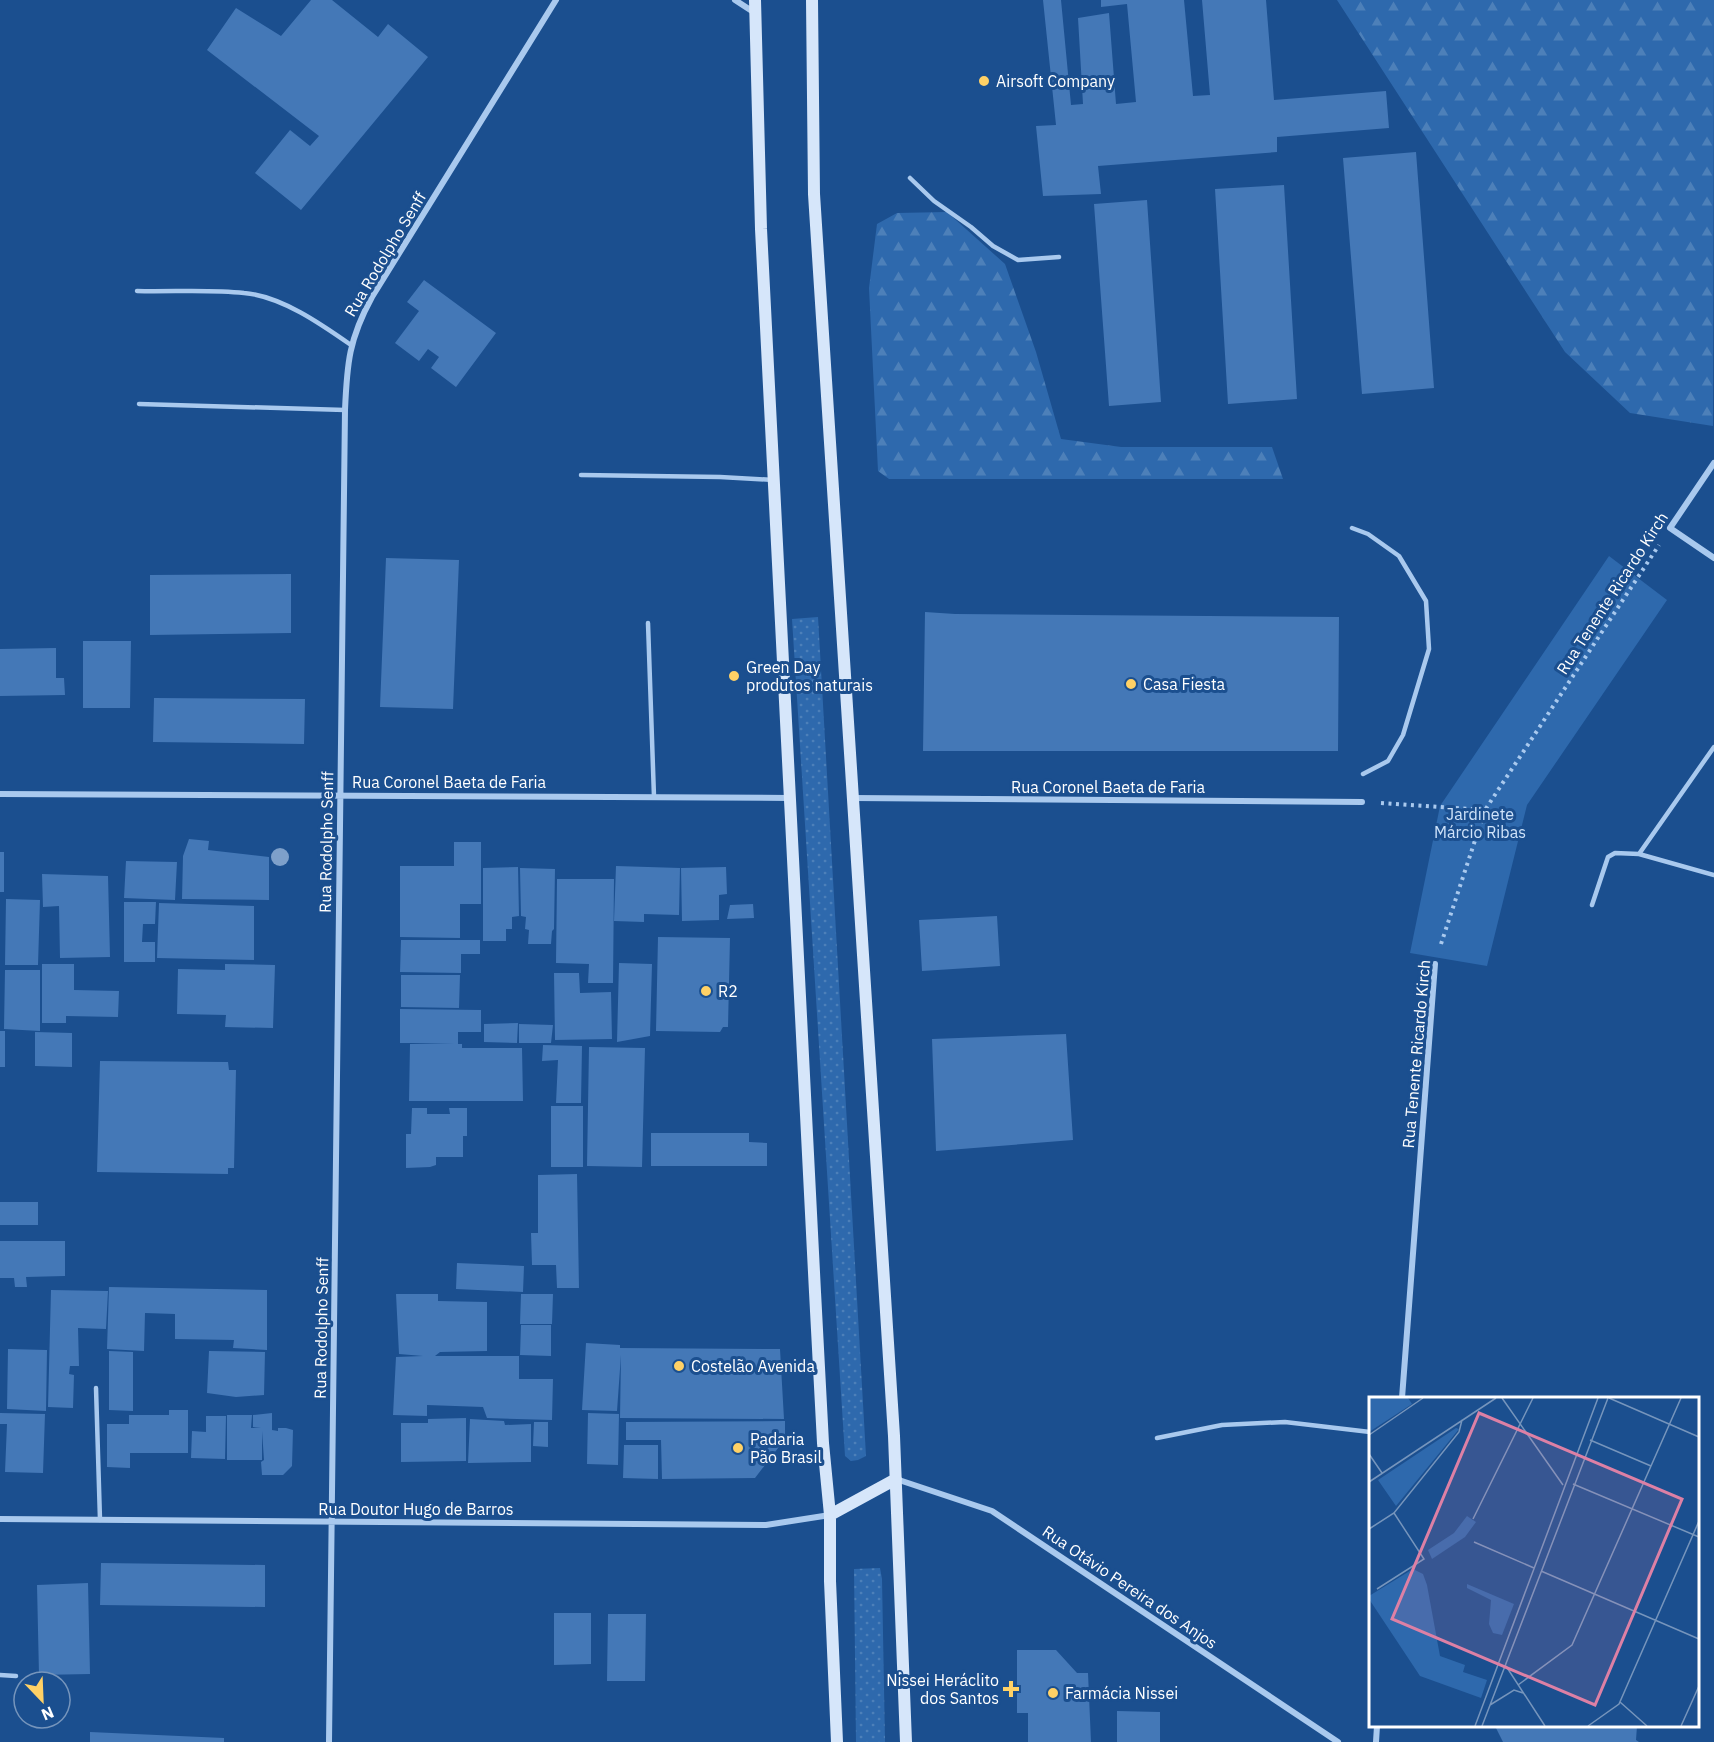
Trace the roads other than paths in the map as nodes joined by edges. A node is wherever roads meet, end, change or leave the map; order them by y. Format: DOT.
graph roads {
  1 [pos="556,0"];
  2 [pos="735,0"];
  3 [pos="755,0"];
  4 [pos="812,0"];
  5 [pos="756,13"];
  6 [pos="910,178"];
  7 [pos="1059,257"];
  8 [pos="137,291"];
  9 [pos="351,345"];
  10 [pos="139,404"];
  11 [pos="345,410"];
  12 [pos="1714,463"];
  13 [pos="580,475"];
  14 [pos="774,480"];
  15 [pos="1352,528"];
  16 [pos="1714,558"];
  17 [pos="648,623"];
  18 [pos="1714,747"];
  19 [pos="1363,774"];
  20 [pos="0,794"];
  21 [pos="341,795"];
  22 [pos="654,797"];
  23 [pos="790,798"];
  24 [pos="853,798"];
  25 [pos="1362,802"];
  26 [pos="1639,854"];
  27 [pos="1714,875"];
  28 [pos="1592,904"];
  29 [pos="1435,964"];
  30 [pos="96,1388"];
  31 [pos="1402,1397"];
  32 [pos="1369,1432"];
  33 [pos="1157,1438"];
  34 [pos="896,1479"];
  35 [pos="830,1515"];
  36 [pos="0,1519"];
  37 [pos="100,1520"];
  38 [pos="332,1522"];
  39 [pos="1377,1727"];
  40 [pos="329,1742"];
  41 [pos="837,1742"];
  42 [pos="906,1742"];
  43 [pos="1338,1742"];
  44 [pos="1376,1742"];
  1 -- 9 [label="street, Rua Rodolpho Senff"];
  2 -- 5 [label="street"];
  3 -- 5 [label="main road"];
  4 -- 24 [label="main road"];
  5 -- 14 [label="main road"];
  6 -- 7 [label="lane"];
  8 -- 9 [label="lane"];
  9 -- 11 [label="street, Rua Rodolpho Senff"];
  10 -- 11 [label="lane"];
  11 -- 21 [label="street, Rua Rodolpho Senff"];
  12 -- 16 [label="street, Rua Tenente Ricardo Kirch"];
  13 -- 14 [label="lane"];
  14 -- 23 [label="main road"];
  15 -- 19 [label="lane"];
  17 -- 22 [label="lane"];
  18 -- 26 [label="lane"];
  20 -- 21 [label="street, Rua Coronel Baeta de Faria"];
  21 -- 22 [label="street, Rua Coronel Baeta de Faria"];
  21 -- 38 [label="street, Rua Rodolpho Senff"];
  22 -- 23 [label="street, Rua Coronel Baeta de Faria"];
  23 -- 35 [label="main road"];
  24 -- 25 [label="street, Rua Coronel Baeta de Faria"];
  24 -- 34 [label="main road"];
  26 -- 27 [label="lane"];
  26 -- 28 [label="lane"];
  29 -- 31 [label="street, Rua Tenente Ricardo Kirch"];
  30 -- 37 [label="lane"];
  32 -- 33 [label="lane"];
  34 -- 35 [label="main road"];
  34 -- 42 [label="main road"];
  34 -- 43 [label="street, Rua Otávio Pereira dos Anjos"];
  35 -- 38 [label="street, Rua Doutor Hugo de Barros"];
  35 -- 41 [label="main road"];
  36 -- 37 [label="street, Rua Doutor Hugo de Barros"];
  37 -- 38 [label="street, Rua Doutor Hugo de Barros"];
  38 -- 40 [label="street, Rua Rodolpho Senff"];
  39 -- 44 [label="street"];
}
